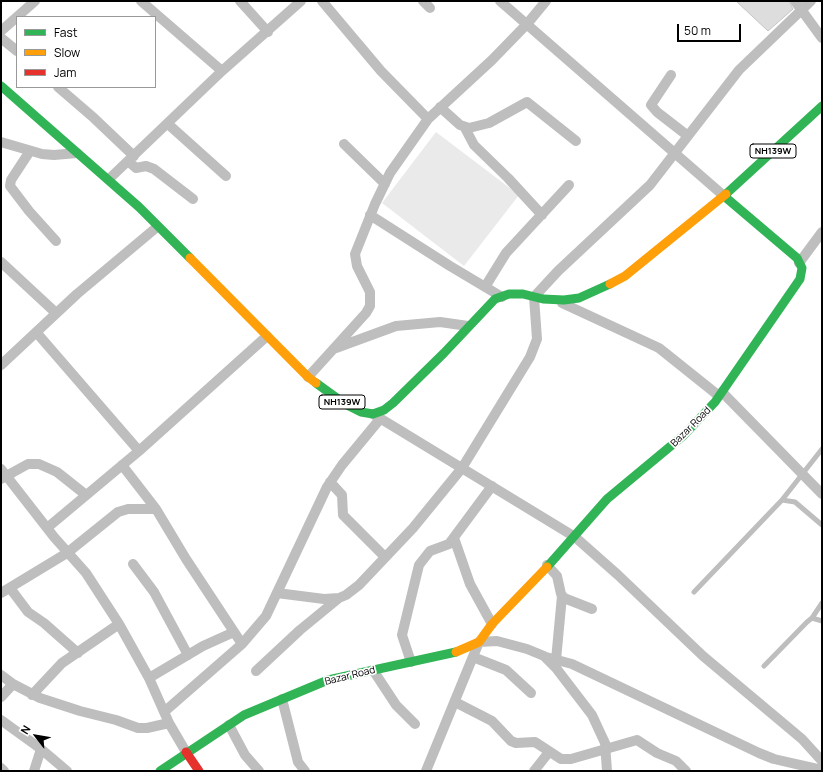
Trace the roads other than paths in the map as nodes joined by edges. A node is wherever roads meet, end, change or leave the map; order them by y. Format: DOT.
graph roads {
  1 [pos="35,1"];
  2 [pos="141,1"];
  3 [pos="240,1"];
  4 [pos="301,1"];
  5 [pos="322,1"];
  6 [pos="500,1"];
  7 [pos="546,1"];
  8 [pos="795,1"];
  9 [pos="811,1"];
  10 [pos="801,10"];
  11 [pos="18,16"];
  12 [pos="16,18"];
  13 [pos="527,24"];
  14 [pos="1,31"];
  15 [pos="268,32"];
  16 [pos="1,38"];
  17 [pos="822,38"];
  18 [pos="16,50"];
  19 [pos="222,72"];
  20 [pos="671,75"];
  21 [pos="1,86"];
  22 [pos="59,88"];
  23 [pos="822,106"];
  24 [pos="440,107"];
  25 [pos="428,119"];
  26 [pos="168,124"];
  27 [pos="465,128"];
  28 [pos="688,136"];
  29 [pos="576,141"];
  30 [pos="1,142"];
  31 [pos="344,144"];
  32 [pos="30,151"];
  33 [pos="79,153"];
  34 [pos="675,154"];
  35 [pos="131,159"];
  36 [pos="226,176"];
  37 [pos="109,179"];
  38 [pos="385,184"];
  39 [pos="569,185"];
  40 [pos="724,196"];
  41 [pos="193,199"];
  42 [pos="542,214"];
  43 [pos="370,215"];
  44 [pos="157,227"];
  45 [pos="822,232"];
  46 [pos="56,241"];
  47 [pos="1,262"];
  48 [pos="799,263"];
  49 [pos="485,287"];
  50 [pos="502,296"];
  51 [pos="534,297"];
  52 [pos="553,300"];
  53 [pos="56,313"];
  54 [pos="468,326"];
  55 [pos="36,332"];
  56 [pos="267,336"];
  57 [pos="334,349"];
  58 [pos="1,365"];
  59 [pos="308,377"];
  60 [pos="720,394"];
  61 [pos="377,416"];
  62 [pos="822,449"];
  63 [pos="139,451"];
  64 [pos="122,465"];
  65 [pos="462,468"];
  66 [pos="802,474"];
  67 [pos="3,475"];
  68 [pos="330,482"];
  69 [pos="492,486"];
  70 [pos="822,494"];
  71 [pos="86,495"];
  72 [pos="782,500"];
  73 [pos="156,509"];
  74 [pos="822,525"];
  75 [pos="47,528"];
  76 [pos="575,537"];
  77 [pos="454,538"];
  78 [pos="67,552"];
  79 [pos="385,557"];
  80 [pos="133,564"];
  81 [pos="546,565"];
  82 [pos="10,588"];
  83 [pos="694,592"];
  84 [pos="1,593"];
  85 [pos="277,593"];
  86 [pos="562,596"];
  87 [pos="339,598"];
  88 [pos="822,603"];
  89 [pos="592,609"];
  90 [pos="812,618"];
  91 [pos="822,621"];
  92 [pos="119,624"];
  93 [pos="492,624"];
  94 [pos="234,632"];
  95 [pos="479,642"];
  96 [pos="242,644"];
  97 [pos="78,653"];
  98 [pos="188,655"];
  99 [pos="544,656"];
  100 [pos="474,657"];
  101 [pos="556,660"];
  102 [pos="411,662"];
  103 [pos="764,666"];
  104 [pos="256,670"];
  105 [pos="373,670"];
  106 [pos="1,675"];
  107 [pos="149,678"];
  108 [pos="13,684"];
  109 [pos="531,693"];
  110 [pos="32,695"];
  111 [pos="1,697"];
  112 [pos="282,699"];
  113 [pos="455,702"];
  114 [pos="164,712"];
  115 [pos="1,720"];
  116 [pos="169,723"];
  117 [pos="415,724"];
  118 [pos="229,725"];
  119 [pos="606,748"];
  120 [pos="41,749"];
  121 [pos="186,752"];
  122 [pos="549,752"];
  123 [pos="822,761"];
  124 [pos="1,768"];
  125 [pos="822,770"];
  126 [pos="4,771"];
  127 [pos="34,771"];
  128 [pos="67,771"];
  129 [pos="160,771"];
  130 [pos="199,771"];
  131 [pos="259,771"];
  132 [pos="305,771"];
  133 [pos="426,771"];
  134 [pos="534,771"];
  135 [pos="607,771"];
  136 [pos="686,771"];
  1 -- 11 [label="street"];
  2 -- 19 [label="street"];
  3 -- 15 [label="street"];
  4 -- 15 [label="street"];
  5 -- 25 [label="street"];
  6 -- 13 [label="street"];
  7 -- 13 [label="street"];
  8 -- 10 [label="street"];
  9 -- 10 [label="street"];
  10 -- 17 [label="street"];
  10 -- 28 [label="street"];
  12 -- 14 [label="street"];
  13 -- 24 [label="street"];
  13 -- 34 [label="street"];
  15 -- 19 [label="street"];
  16 -- 18 [label="street"];
  19 -- 26 [label="street"];
  20 -- 28 [label="street"];
  21 -- 33 [label="main road, NH139W"];
  22 -- 35 [label="street"];
  23 -- 40 [label="main road, NH139W"];
  24 -- 25 [label="street"];
  24 -- 27 [label="street"];
  25 -- 38 [label="street"];
  26 -- 35 [label="street"];
  26 -- 36 [label="street"];
  27 -- 29 [label="street"];
  27 -- 42 [label="street"];
  28 -- 34 [label="street"];
  30 -- 32 [label="street"];
  31 -- 38 [label="street"];
  32 -- 33 [label="street"];
  32 -- 46 [label="street"];
  33 -- 37 [label="main road, NH139W"];
  34 -- 40 [label="street"];
  34 -- 51 [label="street"];
  35 -- 37 [label="street"];
  35 -- 41 [label="street"];
  37 -- 44 [label="main road, NH139W"];
  38 -- 43 [label="street"];
  39 -- 42 [label="street"];
  40 -- 48 [label="main road"];
  40 -- 52 [label="main road, NH139W"];
  42 -- 49 [label="street"];
  43 -- 49 [label="street"];
  43 -- 57 [label="street"];
  44 -- 53 [label="street"];
  44 -- 56 [label="main road, NH139W"];
  45 -- 48 [label="street"];
  47 -- 53 [label="street"];
  48 -- 60 [label="main road, Bazar Road"];
  49 -- 50 [label="street"];
  50 -- 51 [label="main road, NH139W"];
  50 -- 54 [label="main road, NH139W"];
  51 -- 52 [label="main road, NH139W"];
  51 -- 65 [label="street"];
  52 -- 60 [label="street"];
  53 -- 55 [label="street"];
  54 -- 57 [label="street"];
  54 -- 61 [label="main road, NH139W"];
  55 -- 58 [label="street"];
  55 -- 63 [label="street"];
  56 -- 59 [label="main road, NH139W"];
  56 -- 63 [label="street"];
  57 -- 59 [label="street"];
  59 -- 61 [label="main road, NH139W"];
  60 -- 66 [label="street"];
  60 -- 76 [label="main road, Bazar Road"];
  61 -- 65 [label="street"];
  61 -- 68 [label="street"];
  62 -- 66 [label="lane"];
  63 -- 64 [label="street"];
  64 -- 71 [label="street"];
  64 -- 73 [label="street"];
  65 -- 69 [label="street"];
  65 -- 79 [label="street"];
  66 -- 70 [label="street"];
  66 -- 72 [label="lane"];
  67 -- 71 [label="street"];
  67 -- 75 [label="street"];
  68 -- 79 [label="street"];
  68 -- 85 [label="street"];
  69 -- 76 [label="street"];
  69 -- 77 [label="street"];
  71 -- 75 [label="street"];
  72 -- 74 [label="lane"];
  72 -- 83 [label="lane"];
  73 -- 78 [label="street"];
  73 -- 94 [label="street"];
  75 -- 78 [label="street"];
  76 -- 81 [label="main road, Bazar Road"];
  76 -- 123 [label="street"];
  77 -- 93 [label="street"];
  77 -- 102 [label="street"];
  78 -- 82 [label="street"];
  78 -- 92 [label="street"];
  79 -- 87 [label="street"];
  80 -- 98 [label="street"];
  81 -- 86 [label="street"];
  81 -- 93 [label="main road, Bazar Road"];
  82 -- 84 [label="street"];
  82 -- 97 [label="street"];
  85 -- 87 [label="street"];
  85 -- 96 [label="street"];
  86 -- 89 [label="street"];
  86 -- 101 [label="street"];
  87 -- 104 [label="street"];
  88 -- 90 [label="lane"];
  90 -- 91 [label="lane"];
  90 -- 103 [label="lane"];
  92 -- 97 [label="street"];
  92 -- 107 [label="street"];
  93 -- 95 [label="main road, Bazar Road"];
  94 -- 96 [label="street"];
  94 -- 98 [label="street"];
  95 -- 99 [label="street"];
  95 -- 100 [label="street, Bazar Road"];
  95 -- 102 [label="main road, Bazar Road"];
  96 -- 114 [label="street"];
  97 -- 110 [label="street"];
  98 -- 107 [label="street"];
  99 -- 101 [label="street"];
  99 -- 119 [label="street"];
  100 -- 109 [label="street"];
  100 -- 113 [label="street, Bazar Road"];
  101 -- 125 [label="street"];
  102 -- 105 [label="main road, Bazar Road"];
  105 -- 112 [label="main road, Bazar Road"];
  105 -- 117 [label="street"];
  106 -- 108 [label="street"];
  107 -- 114 [label="street"];
  108 -- 110 [label="street"];
  108 -- 111 [label="street"];
  110 -- 116 [label="street"];
  112 -- 118 [label="main road, Bazar Road"];
  112 -- 132 [label="street"];
  113 -- 122 [label="street"];
  113 -- 133 [label="street, Bazar Road"];
  114 -- 116 [label="street"];
  115 -- 120 [label="street"];
  116 -- 121 [label="street"];
  118 -- 121 [label="main road, Bazar Road"];
  118 -- 131 [label="street"];
  119 -- 122 [label="street"];
  119 -- 135 [label="street"];
  119 -- 136 [label="street"];
  120 -- 127 [label="street"];
  120 -- 128 [label="street"];
  121 -- 129 [label="main road, Bazar Road"];
  121 -- 130 [label="main road"];
  122 -- 134 [label="street"];
  124 -- 126 [label="street"];
}
